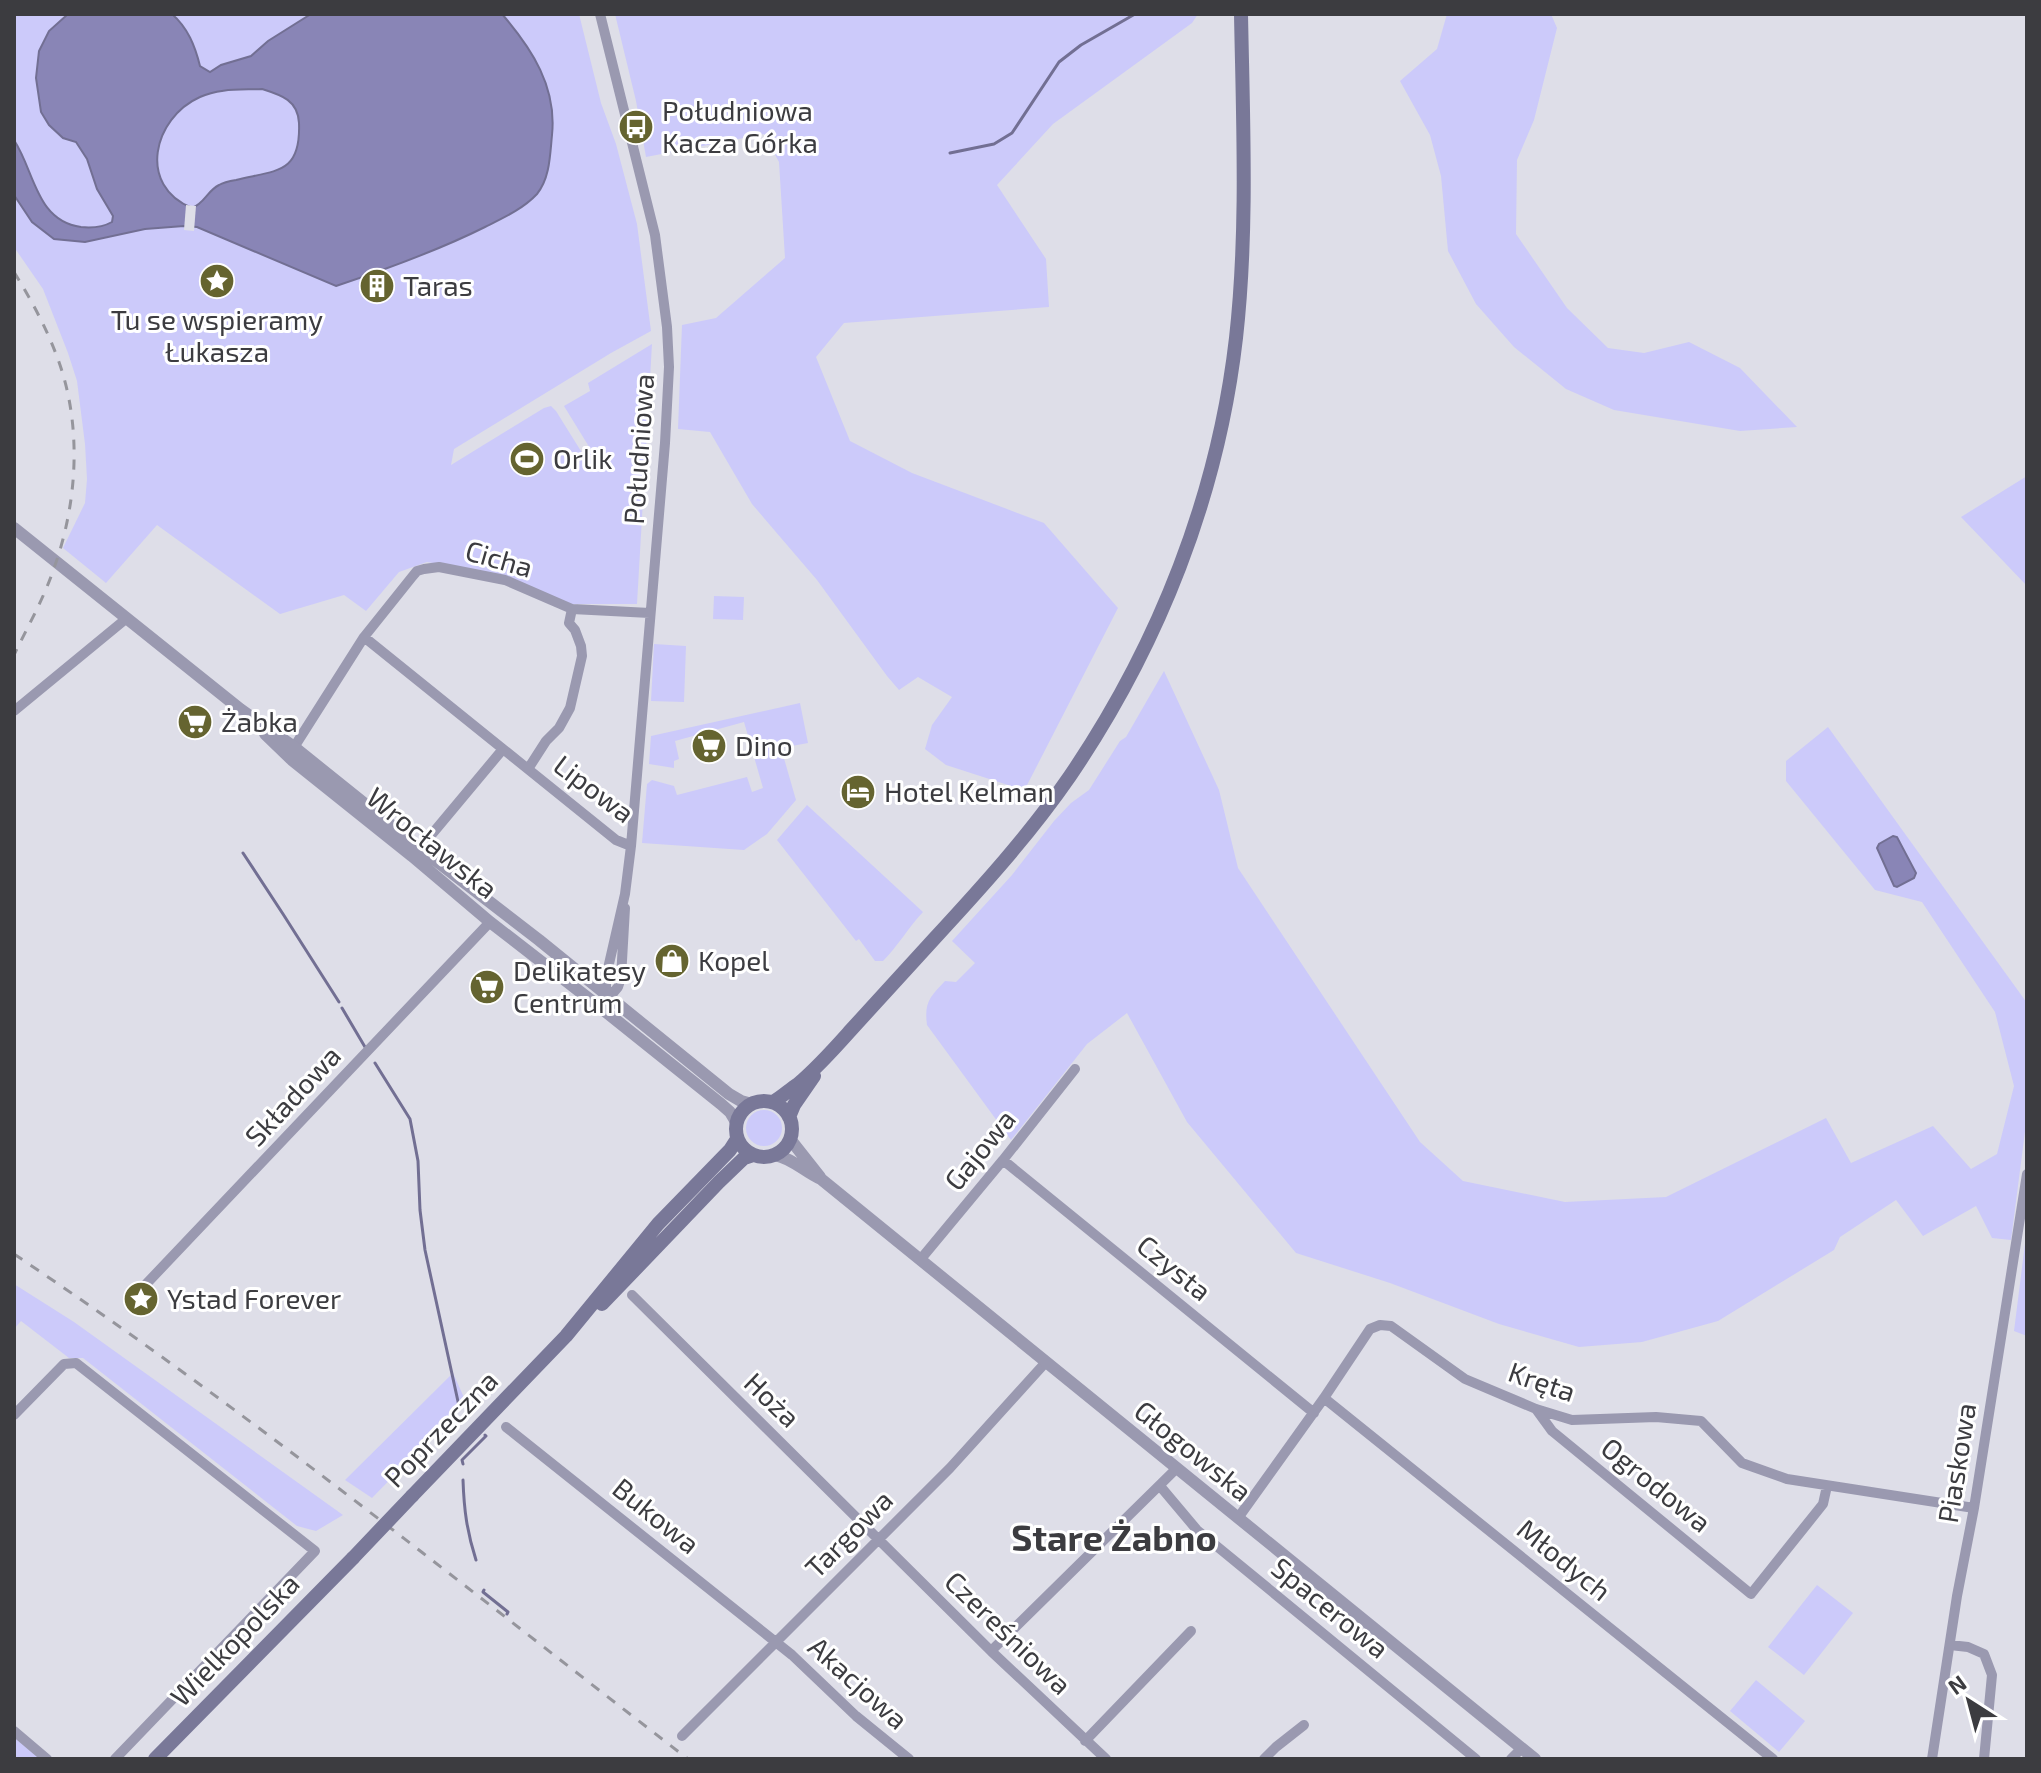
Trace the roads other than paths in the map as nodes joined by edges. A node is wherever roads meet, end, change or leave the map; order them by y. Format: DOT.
graph roads {
  1 [pos="600,14"];
  2 [pos="1241,14"];
  3 [pos="14,528"];
  4 [pos="572,609"];
  5 [pos="650,613"];
  6 [pos="127,618"];
  7 [pos="364,637"];
  8 [pos="14,711"];
  9 [pos="503,749"];
  10 [pos="291,752"];
  11 [pos="528,769"];
  12 [pos="631,846"];
  13 [pos="416,853"];
  14 [pos="625,894"];
  15 [pos="490,902"];
  16 [pos="490,922"];
  17 [pos="522,928"];
  18 [pos="606,973"];
  19 [pos="586,978"];
  20 [pos="610,997"];
  21 [pos="601,1008"];
  22 [pos="821,1065"];
  23 [pos="1075,1069"];
  24 [pos="773,1102"];
  25 [pos="752,1104"];
  26 [pos="789,1117"];
  27 [pos="736,1122"];
  28 [pos="737,1139"];
  29 [pos="790,1139"];
  30 [pos="753,1155"];
  31 [pos="775,1155"];
  32 [pos="1003,1160"];
  33 [pos="2027,1174"];
  34 [pos="821,1179"];
  35 [pos="920,1260"];
  36 [pos="632,1295"];
  37 [pos="130,1301"];
  38 [pos="566,1336"];
  39 [pos="1046,1362"];
  40 [pos="1324,1398"];
  41 [pos="1536,1409"];
  42 [pos="1314,1413"];
  43 [pos="14,1415"];
  44 [pos="506,1427"];
  45 [pos="1177,1468"];
  46 [pos="1160,1486"];
  47 [pos="1827,1486"];
  48 [pos="1974,1508"];
  49 [pos="1238,1518"];
  50 [pos="879,1539"];
  51 [pos="353,1558"];
  52 [pos="1191,1631"];
  53 [pos="776,1642"];
  54 [pos="1950,1645"];
  55 [pos="991,1651"];
  56 [pos="1304,1725"];
  57 [pos="14,1731"];
  58 [pos="682,1736"];
  59 [pos="1085,1741"];
  60 [pos="1522,1748"];
  61 [pos="47,1759"];
  62 [pos="115,1759"];
  63 [pos="155,1759"];
  64 [pos="909,1759"];
  65 [pos="1106,1759"];
  66 [pos="1264,1759"];
  67 [pos="1476,1759"];
  68 [pos="1511,1759"];
  69 [pos="1535,1759"];
  70 [pos="1773,1759"];
  71 [pos="1932,1759"];
  72 [pos="1984,1759"];
  1 -- 5 [label="street, Południowa"];
  2 -- 22 [label="main road"];
  3 -- 6 [label="street, Wrocławska"];
  4 -- 5 [label="street, Cicha"];
  4 -- 7 [label="street, Cicha"];
  4 -- 11 [label="street, Lipowa"];
  5 -- 12 [label="street, Południowa"];
  6 -- 8 [label="street"];
  6 -- 10 [label="street, Wrocławska"];
  7 -- 9 [label="street"];
  7 -- 10 [label="street, Cicha"];
  9 -- 11 [label="street, Lipowa"];
  9 -- 13 [label="street"];
  10 -- 13 [label="street, Wrocławska"];
  11 -- 12 [label="street, Lipowa"];
  12 -- 14 [label="street, Południowa"];
  13 -- 15 [label="street, Wrocławska"];
  13 -- 16 [label="street, Wrocławska"];
  14 -- 18 [label="street, Południowa"];
  14 -- 20 [label="street, Południowa"];
  15 -- 16 [label="street"];
  15 -- 17 [label="street, Wrocławska"];
  16 -- 17 [label="street"];
  16 -- 21 [label="street, Wrocławska"];
  16 -- 37 [label="street, Składowa"];
  17 -- 19 [label="street, Wrocławska"];
  18 -- 19 [label="street"];
  18 -- 20 [label="street, Południowa"];
  19 -- 20 [label="street, Wrocławska"];
  20 -- 21 [label="street, Południowa"];
  20 -- 25 [label="street"];
  21 -- 27 [label="street"];
  22 -- 24 [label="main road"];
  22 -- 26 [label="main road"];
  23 -- 32 [label="street, Gajowa"];
  24 -- 25 [label="main road"];
  24 -- 26 [label="main road"];
  25 -- 27 [label="main road"];
  26 -- 29 [label="main road"];
  27 -- 28 [label="main road"];
  28 -- 30 [label="main road"];
  28 -- 38 [label="main road, Poprzeczna"];
  29 -- 31 [label="main road"];
  29 -- 34 [label="street, Głogowska"];
  30 -- 31 [label="main road"];
  30 -- 38 [label="main road, Poprzeczna"];
  31 -- 34 [label="street, Głogowska"];
  32 -- 35 [label="street, Gajowa"];
  32 -- 42 [label="street, Czysta"];
  33 -- 48 [label="street, Piaskowa"];
  34 -- 35 [label="street, Głogowska"];
  35 -- 39 [label="street, Głogowska"];
  36 -- 50 [label="street, Hoża"];
  38 -- 51 [label="main road, Poprzeczna, bridge"];
  39 -- 45 [label="street, Głogowska"];
  39 -- 50 [label="street, Targowa"];
  40 -- 41 [label="street, Kręta"];
  40 -- 42 [label="street, Kręta"];
  40 -- 70 [label="street, Młodych"];
  41 -- 47 [label="street, Kręta"];
  41 -- 47 [label="street, Ogrodowa"];
  42 -- 49 [label="street, Kręta"];
  43 -- 62 [label="street"];
  44 -- 53 [label="street, Bukowa"];
  45 -- 46 [label="street"];
  45 -- 49 [label="street, Głogowska"];
  46 -- 55 [label="street"];
  46 -- 67 [label="street, Spacerowa"];
  47 -- 48 [label="street, Kręta"];
  48 -- 54 [label="street, Piaskowa"];
  49 -- 60 [label="street, Głogowska"];
  50 -- 53 [label="street, Targowa"];
  50 -- 55 [label="street, Czereśniowa"];
  51 -- 63 [label="main road, Wielkopolska"];
  52 -- 59 [label="street"];
  53 -- 58 [label="street, Targowa"];
  53 -- 64 [label="street, Akacjowa"];
  54 -- 71 [label="street, Piaskowa"];
  54 -- 72 [label="street"];
  55 -- 59 [label="street, Czereśniowa"];
  56 -- 66 [label="street"];
  57 -- 61 [label="street"];
  59 -- 65 [label="street, Czereśniowa"];
  60 -- 68 [label="street"];
  60 -- 69 [label="street, Głogowska"];
}
